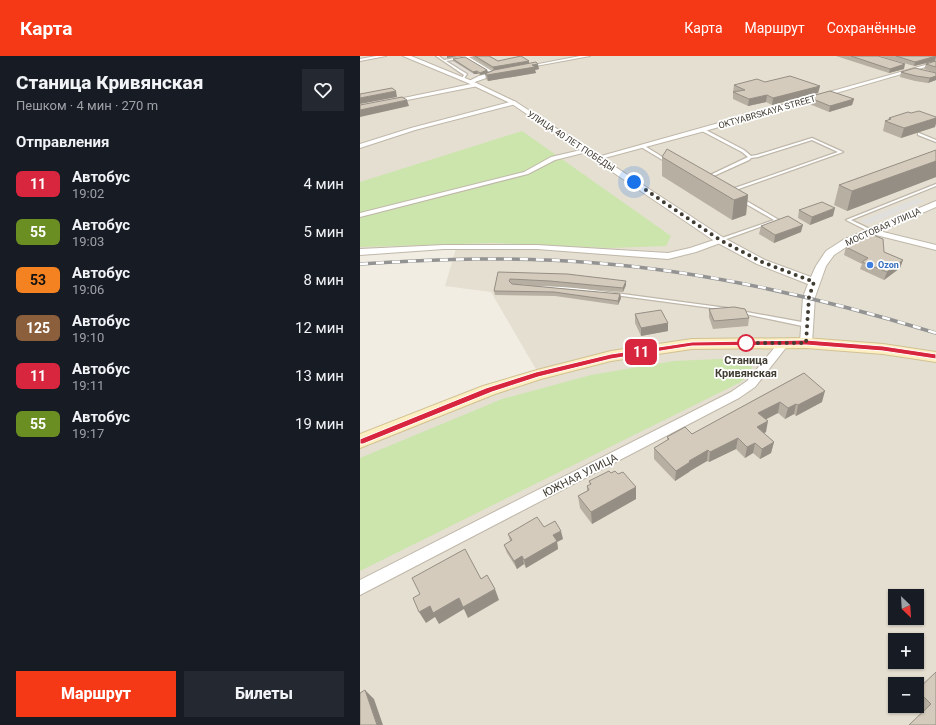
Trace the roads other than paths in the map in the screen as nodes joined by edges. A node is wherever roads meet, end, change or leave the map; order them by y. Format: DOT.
graph roads {
  1 [pos="384,56"];
  2 [pos="407,56"];
  3 [pos="437,56"];
  4 [pos="473,56"];
  5 [pos="588,56"];
  6 [pos="466,57"];
  7 [pos="360,60"];
  8 [pos="444,61"];
  9 [pos="936,63"];
  10 [pos="906,67"];
  11 [pos="517,69"];
  12 [pos="913,69"];
  13 [pos="502,72"];
  14 [pos="494,73"];
  15 [pos="928,74"];
  16 [pos="469,82"];
  17 [pos="383,103"];
  18 [pos="514,103"];
  19 [pos="702,130"];
  20 [pos="919,134"];
  21 [pos="936,141"];
  22 [pos="360,146"];
  23 [pos="642,146"];
  24 [pos="585,151"];
  25 [pos="750,157"];
  26 [pos="597,158"];
  27 [pos="674,165"];
  28 [pos="700,176"];
  29 [pos="706,179"];
  30 [pos="711,182"];
  31 [pos="936,185"];
  32 [pos="722,189"];
  33 [pos="728,192"];
  34 [pos="734,195"];
  35 [pos="740,199"];
  36 [pos="936,204"];
  37 [pos="360,215"];
  38 [pos="871,231"];
  39 [pos="720,240"];
  40 [pos="936,248"];
  41 [pos="360,252"];
  42 [pos="814,282"];
  43 [pos="528,286"];
  44 [pos="730,310"];
  45 [pos="736,311"];
  46 [pos="807,325"];
  47 [pos="784,343"];
  48 [pos="806,343"];
  49 [pos="936,357"];
  50 [pos="360,441"];
  51 [pos="360,588"];
  1 -- 7 [label="street"];
  2 -- 16 [label="street, УЛИЦА 40 ЛЕТ ПОБЕДЫ"];
  3 -- 8 [label="lane"];
  4 -- 6 [label="lane"];
  5 -- 11 [label="street"];
  6 -- 8 [label="lane"];
  6 -- 14 [label="lane"];
  8 -- 16 [label="lane"];
  9 -- 12 [label="street, OKTYABRSKAYA STREET"];
  10 -- 12 [label="street"];
  12 -- 15 [label="street"];
  12 -- 19 [label="street, OKTYABRSKAYA STREET"];
  13 -- 14 [label="street"];
  14 -- 16 [label="street"];
  16 -- 17 [label="street"];
  16 -- 18 [label="street, УЛИЦА 40 ЛЕТ ПОБЕДЫ"];
  18 -- 22 [label="street"];
  18 -- 24 [label="street, УЛИЦА 40 ЛЕТ ПОБЕДЫ"];
  19 -- 23 [label="street, OKTYABRSKAYA STREET"];
  19 -- 25 [label="lane"];
  20 -- 21 [label="lane"];
  23 -- 26 [label="street, OKTYABRSKAYA STREET"];
  23 -- 27 [label="lane"];
  24 -- 26 [label="street, УЛИЦА 40 ЛЕТ ПОБЕДЫ"];
  24 -- 37 [label="street"];
  25 -- 29 [label="lane"];
  25 -- 33 [label="lane"];
  26 -- 39 [label="street, УЛИЦА 40 ЛЕТ ПОБЕДЫ"];
  28 -- 29 [label="lane"];
  29 -- 30 [label="lane"];
  31 -- 38 [label="lane"];
  32 -- 33 [label="lane"];
  33 -- 34 [label="lane"];
  35 -- 39 [label="lane"];
  36 -- 38 [label="street, МОСТОВАЯ УЛИЦА"];
  38 -- 40 [label="street"];
  38 -- 42 [label="street, МОСТОВАЯ УЛИЦА"];
  39 -- 41 [label="street"];
  39 -- 42 [label="street, УЛИЦА 40 ЛЕТ ПОБЕДЫ"];
  42 -- 46 [label="street, МОСТОВАЯ УЛИЦА"];
  43 -- 44 [label="lane"];
  45 -- 46 [label="lane"];
  46 -- 48 [label="street, МОСТОВАЯ УЛИЦА"];
  47 -- 48 [label="main road"];
  47 -- 50 [label="main road"];
  47 -- 51 [label="street, ЮЖНАЯ УЛИЦА"];
  48 -- 49 [label="main road"];
}
